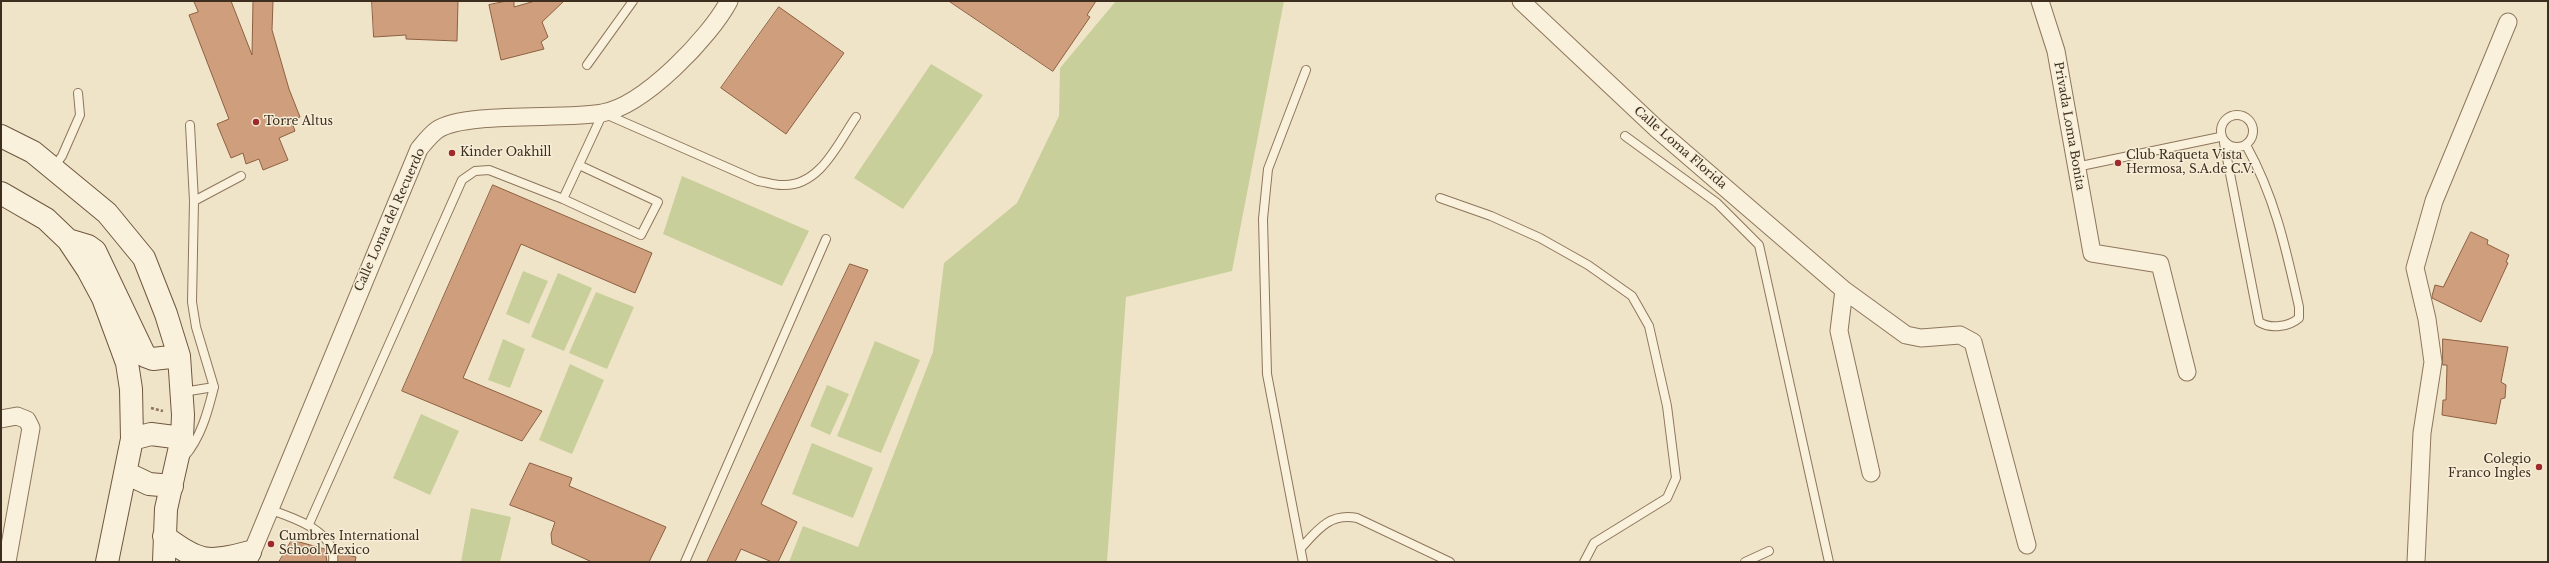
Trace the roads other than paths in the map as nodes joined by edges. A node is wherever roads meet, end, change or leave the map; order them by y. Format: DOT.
graph roads {
  1 [pos="634,1"];
  2 [pos="729,1"];
  3 [pos="1521,1"];
  4 [pos="2040,1"];
  5 [pos="2508,22"];
  6 [pos="587,64"];
  7 [pos="1306,70"];
  8 [pos="78,93"];
  9 [pos="603,113"];
  10 [pos="856,117"];
  11 [pos="190,125"];
  12 [pos="1,136"];
  13 [pos="1625,136"];
  14 [pos="2222,140"];
  15 [pos="2246,145"];
  16 [pos="579,165"];
  17 [pos="2076,167"];
  18 [pos="54,168"];
  19 [pos="241,176"];
  20 [pos="1,193"];
  21 [pos="1440,198"];
  22 [pos="563,199"];
  23 [pos="194,201"];
  24 [pos="826,239"];
  25 [pos="68,240"];
  26 [pos="1844,290"];
  27 [pos="179,356"];
  28 [pos="2187,372"];
  29 [pos="214,387"];
  30 [pos="183,392"];
  31 [pos="1,419"];
  32 [pos="182,438"];
  33 [pos="132,439"];
  34 [pos="126,473"];
  35 [pos="1871,473"];
  36 [pos="174,476"];
  37 [pos="268,509"];
  38 [pos="309,524"];
  39 [pos="164,536"];
  40 [pos="2027,545"];
  41 [pos="1301,548"];
  42 [pos="1770,551"];
  43 [pos="249,557"];
  44 [pos="7,562"];
  45 [pos="107,562"];
  46 [pos="164,562"];
  47 [pos="333,562"];
  48 [pos="685,562"];
  49 [pos="1303,562"];
  50 [pos="1450,562"];
  51 [pos="1584,562"];
  52 [pos="1745,562"];
  53 [pos="1829,562"];
  54 [pos="2416,562"];
  1 -- 6 [label="lane"];
  2 -- 9 [label="street, Calle Loma del Recuerdo"];
  3 -- 26 [label="street, Calle Loma Florida"];
  4 -- 17 [label="street, Privada Loma Bonita"];
  5 -- 54 [label="street"];
  7 -- 41 [label="lane"];
  8 -- 18 [label="lane"];
  9 -- 10 [label="lane"];
  9 -- 16 [label="lane"];
  9 -- 37 [label="street, Calle Loma del Recuerdo"];
  11 -- 23 [label="lane"];
  12 -- 18 [label="main road"];
  13 -- 53 [label="lane"];
  14 -- 15 [label="lane"];
  14 -- 15 [label="lane"];
  14 -- 15 [label="lane"];
  14 -- 17 [label="lane"];
  16 -- 22 [label="lane"];
  16 -- 22 [label="lane"];
  17 -- 28 [label="street, Privada Loma Bonita"];
  18 -- 27 [label="main road"];
  19 -- 23 [label="lane"];
  20 -- 25 [label="main road"];
  21 -- 51 [label="lane"];
  22 -- 38 [label="lane"];
  23 -- 29 [label="lane"];
  24 -- 48 [label="lane"];
  25 -- 27 [label="main road"];
  25 -- 33 [label="main road"];
  26 -- 35 [label="street"];
  26 -- 40 [label="street, Calle Loma Florida"];
  27 -- 30 [label="main road"];
  29 -- 30 [label="lane"];
  29 -- 36 [label="lane"];
  30 -- 32 [label="main road"];
  31 -- 44 [label="street"];
  32 -- 33 [label="main road"];
  32 -- 36 [label="main road"];
  33 -- 34 [label="main road"];
  34 -- 36 [label="main road"];
  34 -- 45 [label="main road"];
  36 -- 39 [label="main road"];
  37 -- 38 [label="lane"];
  37 -- 43 [label="street, Calle Loma del Recuerdo"];
  38 -- 47 [label="lane"];
  39 -- 43 [label="main road"];
  39 -- 46 [label="main road"];
  41 -- 49 [label="lane"];
  41 -- 50 [label="lane"];
  42 -- 52 [label="lane"];
}
